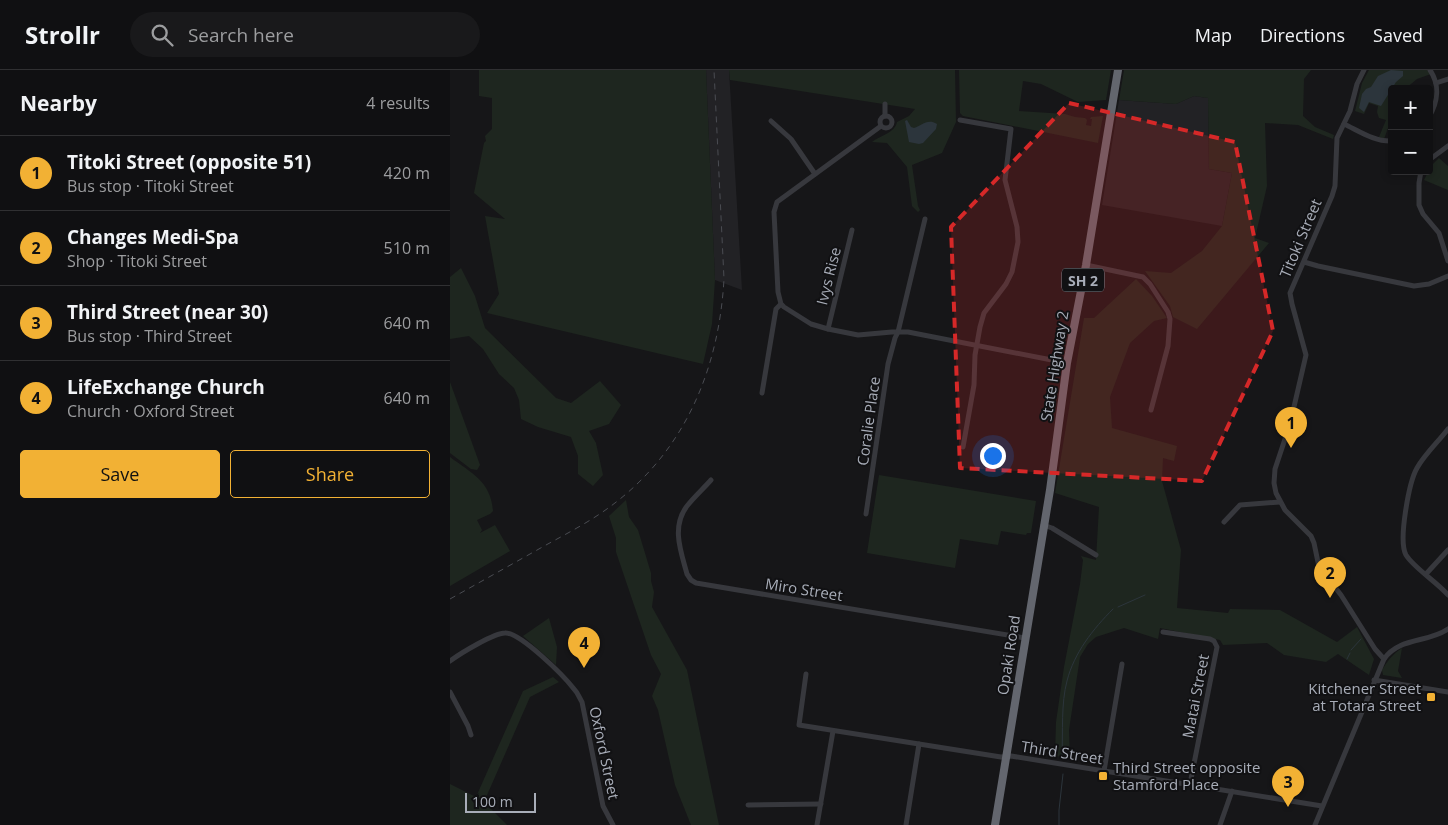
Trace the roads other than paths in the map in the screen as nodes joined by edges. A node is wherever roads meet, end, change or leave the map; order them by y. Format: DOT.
graph roads {
  1 [pos="1118,70"];
  2 [pos="1364,70"];
  3 [pos="1430,70"];
  4 [pos="1448,79"];
  5 [pos="1436,82"];
  6 [pos="885,104"];
  7 [pos="1433,108"];
  8 [pos="885,116"];
  9 [pos="960,120"];
  10 [pos="771,121"];
  11 [pos="1344,124"];
  12 [pos="881,126"];
  13 [pos="1388,142"];
  14 [pos="1448,146"];
  15 [pos="1433,157"];
  16 [pos="815,174"];
  17 [pos="1420,175"];
  18 [pos="925,219"];
  19 [pos="852,230"];
  20 [pos="1448,261"];
  21 [pos="1304,262"];
  22 [pos="1086,265"];
  23 [pos="1448,276"];
  24 [pos="781,304"];
  25 [pos="828,329"];
  26 [pos="898,332"];
  27 [pos="976,345"];
  28 [pos="1067,363"];
  29 [pos="762,393"];
  30 [pos="1151,410"];
  31 [pos="1448,429"];
  32 [pos="963,447"];
  33 [pos="711,480"];
  34 [pos="1050,490"];
  35 [pos="1280,502"];
  36 [pos="866,514"];
  37 [pos="1224,522"];
  38 [pos="1043,526"];
  39 [pos="1448,550"];
  40 [pos="1096,556"];
  41 [pos="1426,574"];
  42 [pos="1448,595"];
  43 [pos="1448,629"];
  44 [pos="1163,632"];
  45 [pos="1025,638"];
  46 [pos="1384,660"];
  47 [pos="450,661"];
  48 [pos="1122,664"];
  49 [pos="806,674"];
  50 [pos="1374,680"];
  51 [pos="450,692"];
  52 [pos="1448,692"];
  53 [pos="833,731"];
  54 [pos="471,735"];
  55 [pos="919,744"];
  56 [pos="1005,756"];
  57 [pos="1104,771"];
  58 [pos="1190,784"];
  59 [pos="1232,791"];
  60 [pos="821,804"];
  61 [pos="748,805"];
  62 [pos="1322,806"];
  63 [pos="613,825"];
  64 [pos="817,825"];
  65 [pos="906,825"];
  66 [pos="995,825"];
  67 [pos="1220,825"];
  68 [pos="1314,825"];
  1 -- 22 [label="highway, State Highway 2 / SH 2"];
  2 -- 11 [label="street"];
  3 -- 5 [label="street"];
  4 -- 5 [label="street"];
  5 -- 7 [label="street"];
  6 -- 8 [label="street"];
  8 -- 12 [label="street"];
  8 -- 12 [label="street"];
  9 -- 27 [label="street"];
  10 -- 16 [label="street"];
  11 -- 13 [label="street"];
  11 -- 21 [label="street, Titoki Street"];
  12 -- 16 [label="street"];
  14 -- 15 [label="street"];
  16 -- 24 [label="street"];
  17 -- 20 [label="street"];
  18 -- 26 [label="street, Coralie Place"];
  19 -- 25 [label="street, Ivys Rise"];
  21 -- 23 [label="street"];
  21 -- 35 [label="street, Titoki Street"];
  22 -- 28 [label="highway, State Highway 2 / SH 2"];
  22 -- 30 [label="street"];
  24 -- 25 [label="street"];
  24 -- 29 [label="street"];
  25 -- 26 [label="street"];
  26 -- 27 [label="street"];
  26 -- 36 [label="street, Coralie Place"];
  27 -- 28 [label="street"];
  27 -- 32 [label="street"];
  28 -- 34 [label="highway, State Highway 2 / SH 2"];
  31 -- 41 [label="street"];
  33 -- 45 [label="street, Miro Street"];
  34 -- 38 [label="highway, Opaki Road / SH 2"];
  35 -- 37 [label="street"];
  35 -- 46 [label="street, Titoki Street"];
  38 -- 40 [label="street"];
  38 -- 45 [label="highway, Opaki Road / SH 2"];
  39 -- 41 [label="street"];
  41 -- 42 [label="street"];
  43 -- 46 [label="street"];
  44 -- 58 [label="street, Matai Street"];
  45 -- 56 [label="highway, Opaki Road / SH 2"];
  46 -- 50 [label="street"];
  47 -- 63 [label="street, Oxford Street"];
  48 -- 57 [label="street"];
  49 -- 53 [label="street, Third Street"];
  50 -- 52 [label="street"];
  50 -- 62 [label="street"];
  51 -- 54 [label="street"];
  53 -- 55 [label="street, Third Street"];
  53 -- 60 [label="street"];
  55 -- 56 [label="street, Third Street"];
  55 -- 65 [label="street"];
  56 -- 57 [label="street, Third Street"];
  56 -- 66 [label="highway, Opaki Road / SH 2"];
  57 -- 58 [label="street, Third Street"];
  58 -- 59 [label="street, Third Street"];
  59 -- 62 [label="street, Third Street"];
  59 -- 67 [label="street"];
  60 -- 61 [label="street"];
  60 -- 64 [label="street"];
  62 -- 68 [label="street"];
}
